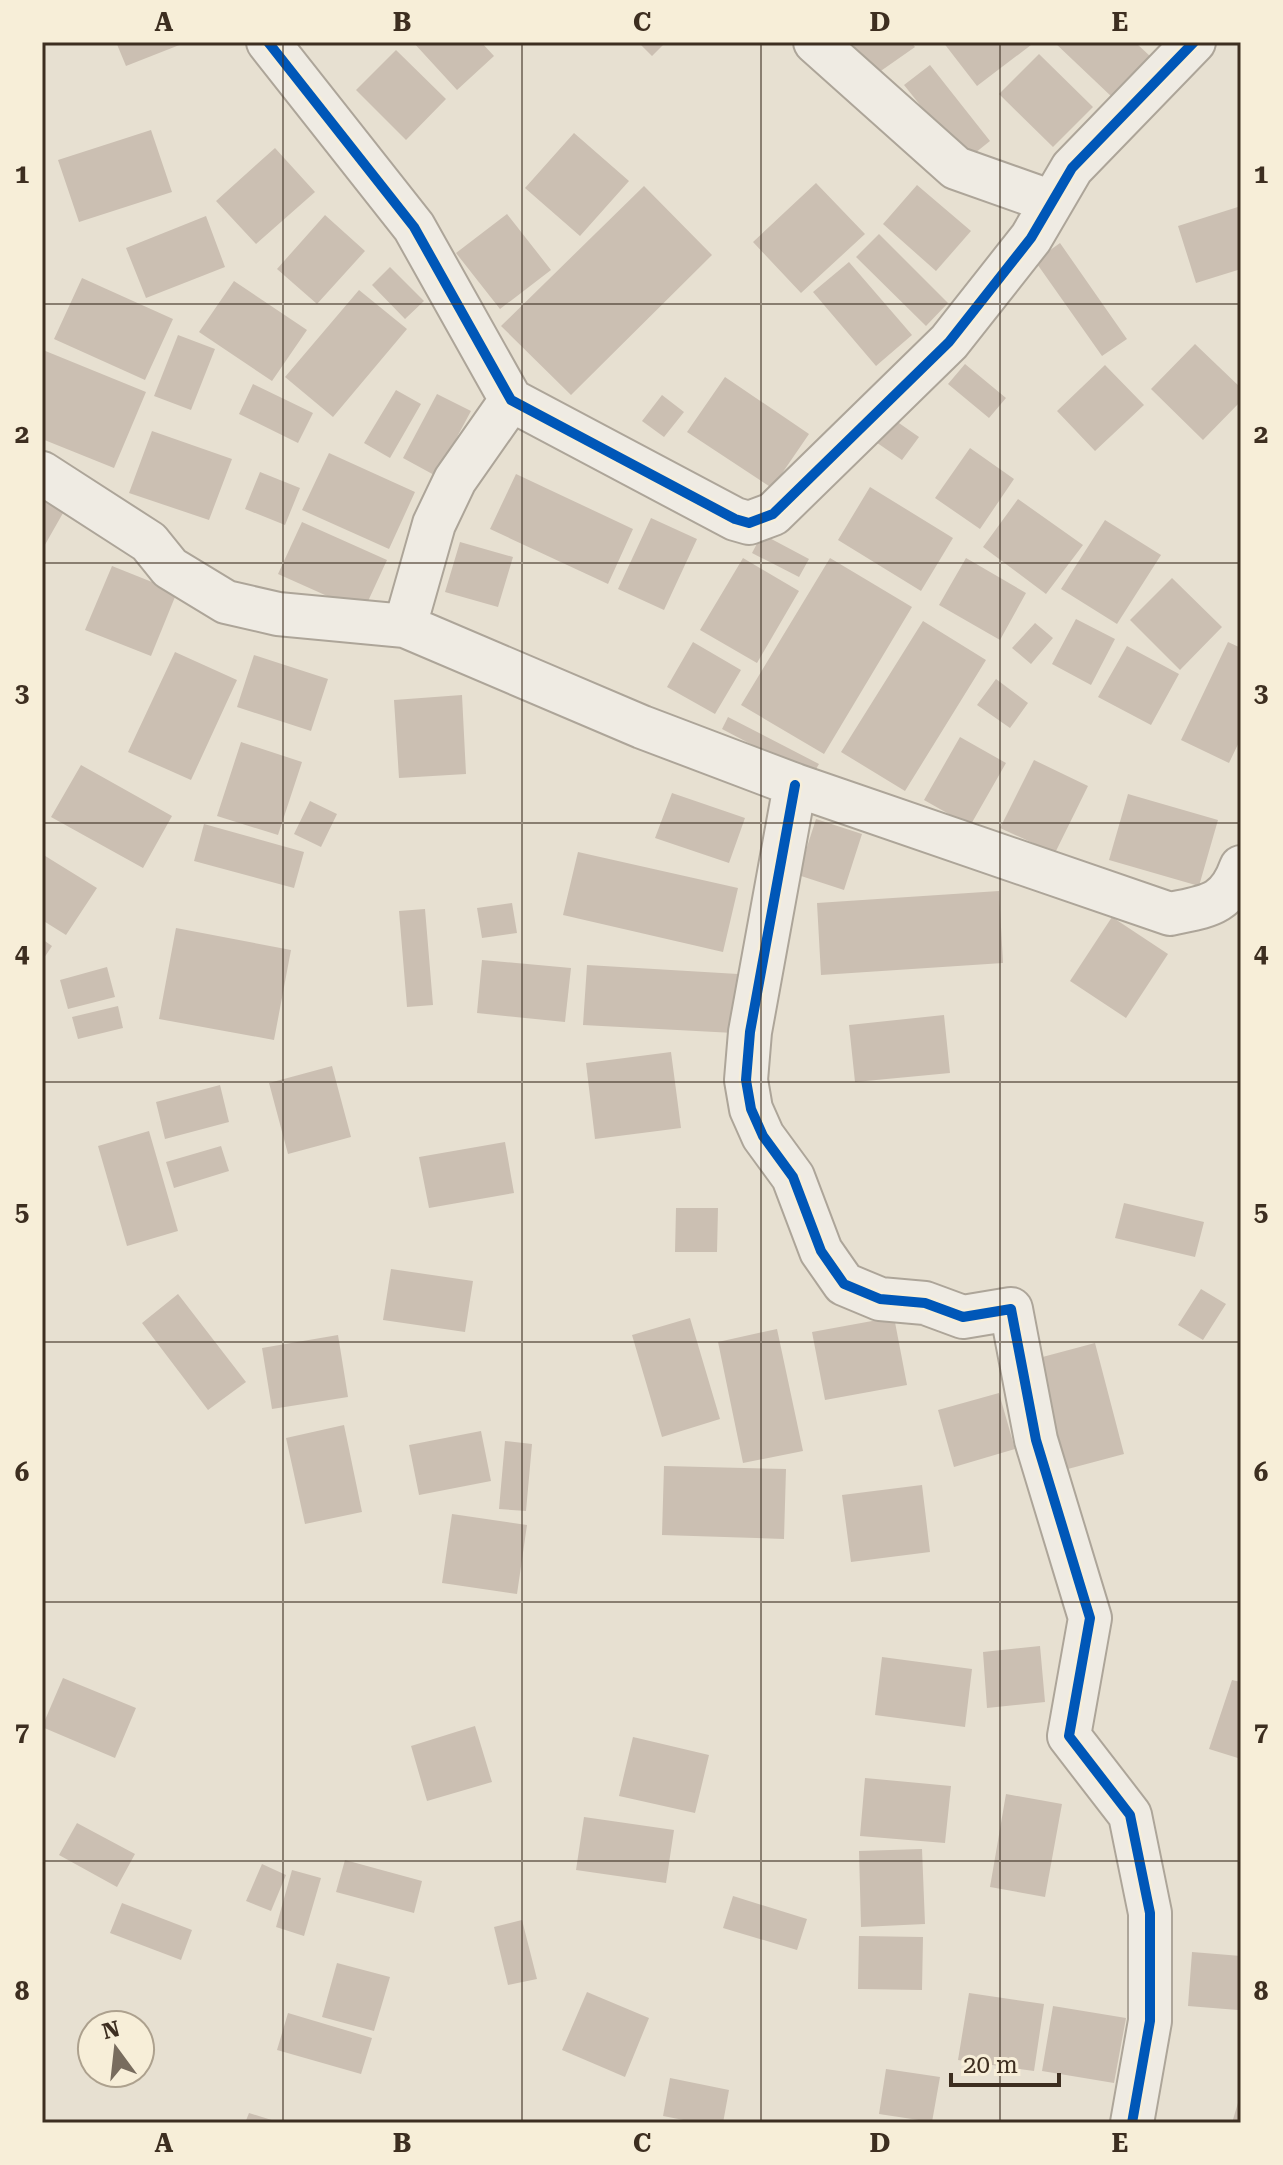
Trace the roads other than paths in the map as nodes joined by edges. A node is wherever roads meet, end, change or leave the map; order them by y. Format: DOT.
graph roads {
  1 [pos="268,42"];
  2 [pos="815,42"];
  3 [pos="1189,43"];
  4 [pos="1052,202"];
  5 [pos="511,400"];
  6 [pos="42,473"];
  7 [pos="405,626"];
  8 [pos="795,785"];
  9 [pos="1241,867"];
  10 [pos="1132,2123"];
  1 -- 5 [label="street"];
  2 -- 4 [label="street"];
  3 -- 4 [label="street"];
  4 -- 5 [label="street"];
  5 -- 7 [label="street"];
  6 -- 7 [label="street"];
  7 -- 8 [label="street"];
  8 -- 9 [label="street"];
  8 -- 10 [label="street"];
}
